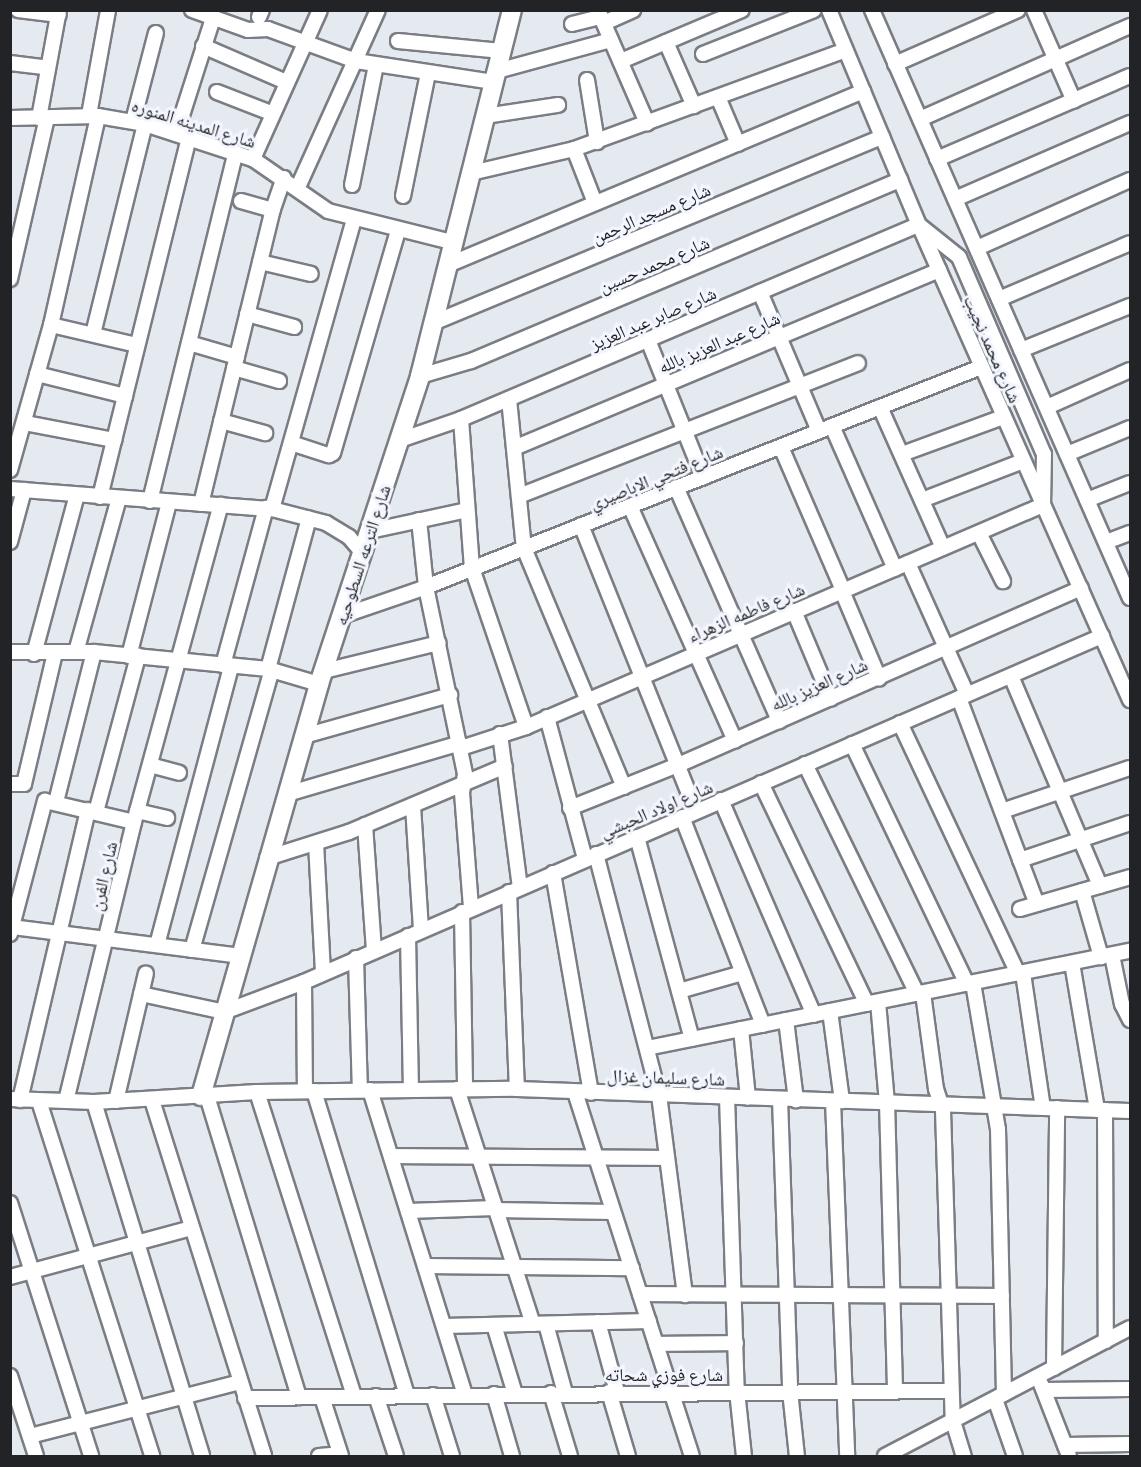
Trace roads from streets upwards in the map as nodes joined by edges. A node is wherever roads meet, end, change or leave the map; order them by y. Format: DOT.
graph roads {
  1 [pos="18,10"];
  2 [pos="108,10"];
  3 [pos="192,10"];
  4 [pos="320,10"];
  5 [pos="378,10"];
  6 [pos="512,10"];
  7 [pos="633,10"];
  8 [pos="742,10"];
  9 [pos="814,10"];
  10 [pos="829,10"];
  11 [pos="872,10"];
  12 [pos="1018,10"];
  13 [pos="1034,10"];
  14 [pos="59,13"];
  15 [pos="213,18"];
  16 [pos="604,23"];
  17 [pos="572,24"];
  18 [pos="1131,26"];
  19 [pos="156,33"];
  20 [pos="611,40"];
  21 [pos="398,41"];
  22 [pos="666,42"];
  23 [pos="304,45"];
  24 [pos="203,46"];
  25 [pos="846,50"];
  26 [pos="502,51"];
  27 [pos="703,54"];
  28 [pos="1055,59"];
  29 [pos="356,61"];
  30 [pos="621,61"];
  31 [pos="10,63"];
  32 [pos="895,64"];
  33 [pos="376,65"];
  34 [pos="48,68"];
  35 [pos="428,73"];
  36 [pos="1131,76"];
  37 [pos="495,77"];
  38 [pos="587,80"];
  39 [pos="286,82"];
  40 [pos="863,91"];
  41 [pos="217,92"];
  42 [pos="718,97"];
  43 [pos="1074,101"];
  44 [pos="558,105"];
  45 [pos="694,106"];
  46 [pos="271,113"];
  47 [pos="93,116"];
  48 [pos="485,116"];
  49 [pos="10,118"];
  50 [pos="43,118"];
  51 [pos="920,119"];
  52 [pos="139,122"];
  53 [pos="647,123"];
  54 [pos="1131,123"];
  55 [pos="182,135"];
  56 [pos="882,137"];
  57 [pos="597,142"];
  58 [pos="738,144"];
  59 [pos="574,149"];
  60 [pos="236,152"];
  61 [pos="253,159"];
  62 [pos="937,159"];
  63 [pos="471,173"];
  64 [pos="284,178"];
  65 [pos="900,180"];
  66 [pos="1131,180"];
  67 [pos="352,185"];
  68 [pos="298,188"];
  69 [pos="403,196"];
  70 [pos="955,199"];
  71 [pos="241,201"];
  72 [pos="595,203"];
  73 [pos="273,210"];
  74 [pos="354,219"];
  75 [pos="919,225"];
  76 [pos="398,230"];
  77 [pos="455,243"];
  78 [pos="1131,243"];
  79 [pos="977,248"];
  80 [pos="260,262"];
  81 [pos="450,264"];
  82 [pos="939,270"];
  83 [pos="310,274"];
  84 [pos="10,279"];
  85 [pos="760,292"];
  86 [pos="999,299"];
  87 [pos="1131,306"];
  88 [pos="247,314"];
  89 [pos="435,322"];
  90 [pos="51,325"];
  91 [pos="294,327"];
  92 [pos="93,334"];
  93 [pos="779,337"];
  94 [pos="648,340"];
  95 [pos="189,342"];
  96 [pos="137,345"];
  97 [pos="1022,350"];
  98 [pos="235,363"];
  99 [pos="858,363"];
  100 [pos="981,367"];
  101 [pos="1131,370"];
  102 [pos="38,374"];
  103 [pos="420,376"];
  104 [pos="279,381"];
  105 [pos="666,384"];
  106 [pos="800,386"];
  107 [pos="125,396"];
  108 [pos="509,399"];
  109 [pos="880,406"];
  110 [pos="1047,408"];
  111 [pos="1003,417"];
  112 [pos="461,419"];
  113 [pos="221,421"];
  114 [pos="25,423"];
  115 [pos="832,426"];
  116 [pos="1131,428"];
  117 [pos="685,431"];
  118 [pos="819,431"];
  119 [pos="265,433"];
  120 [pos="114,440"];
  121 [pos="400,440"];
  122 [pos="291,444"];
  123 [pos="781,447"];
  124 [pos="514,448"];
  125 [pos="902,454"];
  126 [pos="1067,454"];
  127 [pos="1023,461"];
  128 [pos="10,470"];
  129 [pos="703,477"];
  130 [pos="1131,483"];
  131 [pos="676,488"];
  132 [pos="17,489"];
  133 [pos="77,495"];
  134 [pos="519,496"];
  135 [pos="100,497"];
  136 [pos="119,498"];
  137 [pos="922,500"];
  138 [pos="1087,500"];
  139 [pos="150,501"];
  140 [pos="169,502"];
  141 [pos="201,504"];
  142 [pos="221,505"];
  143 [pos="1044,505"];
  144 [pos="630,506"];
  145 [pos="269,508"];
  146 [pos="467,510"];
  147 [pos="309,518"];
  148 [pos="419,520"];
  149 [pos="581,525"];
  150 [pos="370,531"];
  151 [pos="1131,532"];
  152 [pos="979,533"];
  153 [pos="10,542"];
  154 [pos="1106,542"];
  155 [pos="524,548"];
  156 [pos="943,548"];
  157 [pos="363,553"];
  158 [pos="908,563"];
  159 [pos="472,568"];
  160 [pos="895,568"];
  161 [pos="1003,581"];
  162 [pos="426,587"];
  163 [pos="1081,588"];
  164 [pos="843,591"];
  165 [pos="1129,592"];
  166 [pos="794,611"];
  167 [pos="342,616"];
  168 [pos="741,634"];
  169 [pos="1102,636"];
  170 [pos="439,643"];
  171 [pos="947,648"];
  172 [pos="10,652"];
  173 [pos="76,652"];
  174 [pos="94,652"];
  175 [pos="56,653"];
  176 [pos="34,654"];
  177 [pos="694,654"];
  178 [pos="134,656"];
  179 [pos="179,660"];
  180 [pos="227,665"];
  181 [pos="270,670"];
  182 [pos="644,676"];
  183 [pos="1011,676"];
  184 [pos="322,678"];
  185 [pos="879,678"];
  186 [pos="450,695"];
  187 [pos="963,696"];
  188 [pos="590,699"];
  189 [pos="831,699"];
  190 [pos="1131,700"];
  191 [pos="547,717"];
  192 [pos="779,721"];
  193 [pos="900,723"];
  194 [pos="526,727"];
  195 [pos="500,734"];
  196 [pos="304,736"];
  197 [pos="735,741"];
  198 [pos="852,744"];
  199 [pos="460,745"];
  200 [pos="805,764"];
  201 [pos="150,765"];
  202 [pos="678,765"];
  203 [pos="506,766"];
  204 [pos="1131,768"];
  205 [pos="179,773"];
  206 [pos="761,783"];
  207 [pos="10,784"];
  208 [pos="464,785"];
  209 [pos="624,787"];
  210 [pos="1060,791"];
  211 [pos="287,794"];
  212 [pos="721,800"];
  213 [pos="56,802"];
  214 [pos="413,806"];
  215 [pos="570,808"];
  216 [pos="92,811"];
  217 [pos="696,811"];
  218 [pos="1002,811"];
  219 [pos="136,816"];
  220 [pos="682,817"];
  221 [pos="167,818"];
  222 [pos="1131,823"];
  223 [pos="365,825"];
  224 [pos="637,837"];
  225 [pos="1080,840"];
  226 [pos="316,843"];
  227 [pos="590,857"];
  228 [pos="267,858"];
  229 [pos="1020,860"];
  230 [pos="553,873"];
  231 [pos="1131,876"];
  232 [pos="1100,886"];
  233 [pos="514,889"];
  234 [pos="1082,891"];
  235 [pos="1037,904"];
  236 [pos="1020,909"];
  237 [pos="466,910"];
  238 [pos="421,930"];
  239 [pos="11,931"];
  240 [pos="60,933"];
  241 [pos="408,936"];
  242 [pos="107,938"];
  243 [pos="157,945"];
  244 [pos="192,950"];
  245 [pos="374,950"];
  246 [pos="1131,951"];
  247 [pos="240,956"];
  248 [pos="1106,956"];
  249 [pos="356,958"];
  250 [pos="1072,963"];
  251 [pos="146,973"];
  252 [pos="323,973"];
  253 [pos="742,973"];
  254 [pos="1020,973"];
  255 [pos="304,982"];
  256 [pos="970,983"];
  257 [pos="679,991"];
  258 [pos="920,993"];
  259 [pos="141,994"];
  260 [pos="873,1003"];
  261 [pos="830,1011"];
  262 [pos="224,1012"];
  263 [pos="814,1015"];
  264 [pos="786,1020"];
  265 [pos="1131,1020"];
  266 [pos="763,1025"];
  267 [pos="741,1029"];
  268 [pos="692,1039"];
  269 [pos="647,1048"];
  270 [pos="411,1089"];
  271 [pos="461,1089"];
  272 [pos="517,1089"];
  273 [pos="365,1090"];
  274 [pos="310,1091"];
  275 [pos="257,1092"];
  276 [pos="575,1092"];
  277 [pos="591,1093"];
  278 [pos="659,1095"];
  279 [pos="204,1096"];
  280 [pos="727,1097"];
  281 [pos="748,1098"];
  282 [pos="16,1099"];
  283 [pos="780,1099"];
  284 [pos="152,1100"];
  285 [pos="796,1100"];
  286 [pos="39,1101"];
  287 [pos="66,1101"];
  288 [pos="116,1101"];
  289 [pos="837,1101"];
  290 [pos="94,1102"];
  291 [pos="887,1102"];
  292 [pos="942,1105"];
  293 [pos="994,1106"];
  294 [pos="1050,1108"];
  295 [pos="1101,1110"];
  296 [pos="1131,1111"];
  297 [pos="391,1156"];
  298 [pos="478,1156"];
  299 [pos="597,1158"];
  300 [pos="667,1158"];
  301 [pos="10,1203"];
  302 [pos="495,1209"];
  303 [pos="408,1211"];
  304 [pos="613,1212"];
  305 [pos="191,1228"];
  306 [pos="136,1241"];
  307 [pos="88,1255"];
  308 [pos="425,1266"];
  309 [pos="514,1267"];
  310 [pos="632,1268"];
  311 [pos="32,1270"];
  312 [pos="10,1277"];
  313 [pos="640,1294"];
  314 [pos="685,1294"];
  315 [pos="734,1294"];
  316 [pos="787,1294"];
  317 [pos="840,1295"];
  318 [pos="892,1295"];
  319 [pos="948,1295"];
  320 [pos="1002,1296"];
  321 [pos="649,1321"];
  322 [pos="598,1322"];
  323 [pos="539,1324"];
  324 [pos="494,1325"];
  325 [pos="444,1326"];
  326 [pos="1131,1328"];
  327 [pos="1106,1341"];
  328 [pos="736,1343"];
  329 [pos="656,1344"];
  330 [pos="1054,1368"];
  331 [pos="10,1376"];
  332 [pos="240,1382"];
  333 [pos="1041,1383"];
  334 [pos="1131,1389"];
  335 [pos="895,1390"];
  336 [pos="671,1391"];
  337 [pos="737,1391"];
  338 [pos="790,1391"];
  339 [pos="844,1391"];
  340 [pos="951,1391"];
  341 [pos="613,1392"];
  342 [pos="551,1393"];
  343 [pos="565,1393"];
  344 [pos="494,1394"];
  345 [pos="515,1394"];
  346 [pos="407,1395"];
  347 [pos="433,1395"];
  348 [pos="465,1395"];
  349 [pos="322,1396"];
  350 [pos="354,1396"];
  351 [pos="376,1396"];
  352 [pos="184,1397"];
  353 [pos="299,1397"];
  354 [pos="1000,1397"];
  355 [pos="245,1398"];
  356 [pos="15,1406"];
  357 [pos="137,1411"];
  358 [pos="953,1421"];
  359 [pos="80,1424"];
  360 [pos="30,1436"];
  361 [pos="1131,1444"];
  362 [pos="1067,1450"];
  363 [pos="900,1453"];
  364 [pos="36,1456"];
  365 [pos="91,1456"];
  366 [pos="152,1456"];
  367 [pos="202,1456"];
  368 [pos="264,1456"];
  369 [pos="319,1456"];
  370 [pos="341,1456"];
  371 [pos="396,1456"];
  372 [pos="452,1456"];
  373 [pos="512,1456"];
  374 [pos="570,1456"];
  375 [pos="628,1456"];
  376 [pos="692,1456"];
  377 [pos="744,1456"];
  378 [pos="797,1456"];
  379 [pos="847,1456"];
  380 [pos="885,1456"];
  381 [pos="964,1456"];
  382 [pos="1015,1456"];
  1 -- 14 [label="street"];
  2 -- 47 [label="street"];
  3 -- 15 [label="street"];
  4 -- 23 [label="street"];
  5 -- 29 [label="street"];
  6 -- 26 [label="street, شارع الترعه السطوحيه"];
  7 -- 16 [label="street"];
  8 -- 22 [label="street"];
  9 -- 27 [label="street"];
  10 -- 25 [label="street, شارع محمد نجيب"];
  11 -- 32 [label="street, شارع محمد نجيب"];
  12 -- 32 [label="street"];
  13 -- 28 [label="street"];
  14 -- 34 [label="street"];
  15 -- 23 [label="street"];
  15 -- 24 [label="street"];
  16 -- 17 [label="street"];
  16 -- 20 [label="street"];
  18 -- 28 [label="street"];
  19 -- 52 [label="street"];
  20 -- 30 [label="street"];
  20 -- 37 [label="street"];
  21 -- 26 [label="street"];
  22 -- 30 [label="street"];
  22 -- 45 [label="street"];
  23 -- 29 [label="street"];
  23 -- 39 [label="street"];
  24 -- 39 [label="street"];
  24 -- 55 [label="street"];
  25 -- 40 [label="street, شارع محمد نجيب"];
  25 -- 42 [label="street"];
  26 -- 37 [label="street, شارع الترعه السطوحيه"];
  28 -- 43 [label="street"];
  28 -- 51 [label="street"];
  29 -- 33 [label="street"];
  29 -- 68 [label="street"];
  30 -- 53 [label="street"];
  31 -- 34 [label="street"];
  32 -- 51 [label="street, شارع محمد نجيب"];
  33 -- 35 [label="street"];
  33 -- 67 [label="street"];
  34 -- 50 [label="street"];
  35 -- 37 [label="street"];
  35 -- 69 [label="street"];
  36 -- 43 [label="street"];
  37 -- 48 [label="street, شارع الترعه السطوحيه"];
  38 -- 57 [label="street"];
  39 -- 46 [label="street"];
  40 -- 56 [label="street, شارع محمد نجيب"];
  40 -- 58 [label="street"];
  41 -- 46 [label="street"];
  42 -- 45 [label="street"];
  42 -- 58 [label="street"];
  43 -- 62 [label="street"];
  44 -- 48 [label="street"];
  45 -- 53 [label="street"];
  46 -- 61 [label="street"];
  47 -- 50 [label="street, شارع المدينه المنوره"];
  47 -- 52 [label="street, شارع المدينه المنوره"];
  47 -- 90 [label="street"];
  48 -- 63 [label="street, شارع الترعه السطوحيه"];
  49 -- 50 [label="street, شارع المدينه المنوره"];
  50 -- 84 [label="street"];
  51 -- 62 [label="street, شارع محمد نجيب"];
  52 -- 55 [label="street, شارع المدينه المنوره"];
  52 -- 92 [label="street"];
  53 -- 57 [label="street"];
  54 -- 70 [label="street"];
  55 -- 60 [label="street, شارع المدينه المنوره"];
  55 -- 96 [label="street"];
  56 -- 65 [label="street, شارع محمد نجيب"];
  56 -- 89 [label="street, شارع مسجد الرحمن"];
  57 -- 59 [label="street"];
  58 -- 72 [label="street"];
  59 -- 63 [label="street"];
  59 -- 72 [label="street"];
  60 -- 61 [label="street, شارع المدينه المنوره"];
  60 -- 95 [label="street"];
  61 -- 64 [label="street, شارع المدينه المنوره"];
  62 -- 70 [label="street, شارع محمد نجيب"];
  63 -- 77 [label="street, شارع الترعه السطوحيه"];
  64 -- 68 [label="street, شارع المدينه المنوره"];
  64 -- 73 [label="street"];
  65 -- 75 [label="street, شارع محمد نجيب"];
  65 -- 103 [label="street, شارع محمد حسين"];
  66 -- 79 [label="street"];
  68 -- 74 [label="street, شارع المدينه المنوره"];
  70 -- 79 [label="street, شارع محمد نجيب"];
  71 -- 73 [label="street"];
  72 -- 81 [label="street"];
  73 -- 80 [label="street"];
  74 -- 76 [label="street, شارع المدينه المنوره"];
  74 -- 122 [label="street"];
  75 -- 82 [label="street, شارع محمد نجيب"];
  75 -- 85 [label="street, شارع صابر عبد العزيز"];
  75 -- 143 [label="street"];
  76 -- 77 [label="street, شارع المدينه المنوره"];
  76 -- 122 [label="street"];
  77 -- 81 [label="street, شارع الترعه السطوحيه"];
  78 -- 86 [label="street"];
  79 -- 86 [label="street, شارع محمد نجيب"];
  80 -- 83 [label="street"];
  80 -- 88 [label="street"];
  81 -- 89 [label="street, شارع الترعه السطوحيه"];
  82 -- 93 [label="street, شارع عبد العزيز بالله"];
  82 -- 100 [label="street, شارع محمد نجيب"];
  85 -- 93 [label="street"];
  85 -- 94 [label="street, شارع صابر عبد العزيز"];
  86 -- 97 [label="street, شارع محمد نجيب"];
  87 -- 97 [label="street"];
  88 -- 91 [label="street"];
  88 -- 98 [label="street"];
  89 -- 103 [label="street, شارع الترعه السطوحيه"];
  90 -- 92 [label="street"];
  90 -- 102 [label="street"];
  92 -- 96 [label="street"];
  93 -- 105 [label="street, شارع عبد العزيز بالله"];
  93 -- 106 [label="street"];
  94 -- 105 [label="street"];
  94 -- 108 [label="street, شارع صابر عبد العزيز"];
  95 -- 98 [label="street"];
  95 -- 139 [label="street"];
  96 -- 107 [label="street"];
  97 -- 110 [label="street, شارع محمد نجيب"];
  98 -- 104 [label="street"];
  98 -- 113 [label="street"];
  99 -- 106 [label="street"];
  100 -- 109 [label="street, شارع فتحي الاباصيري"];
  100 -- 111 [label="street, شارع محمد نجيب"];
  101 -- 110 [label="street"];
  102 -- 107 [label="street"];
  102 -- 114 [label="street"];
  103 -- 121 [label="street, شارع الترعه السطوحيه"];
  105 -- 117 [label="street"];
  105 -- 124 [label="street, شارع عبد العزيز بالله"];
  106 -- 117 [label="street"];
  106 -- 118 [label="street"];
  107 -- 120 [label="street"];
  108 -- 112 [label="street, شارع صابر عبد العزيز"];
  108 -- 124 [label="street"];
  109 -- 115 [label="street, شارع فتحي الاباصيري"];
  109 -- 125 [label="street"];
  110 -- 126 [label="street, شارع محمد نجيب"];
  111 -- 125 [label="street"];
  111 -- 127 [label="street, شارع محمد نجيب"];
  112 -- 121 [label="street, شارع صابر عبد العزيز"];
  112 -- 146 [label="street"];
  113 -- 119 [label="street"];
  113 -- 141 [label="street"];
  114 -- 120 [label="street"];
  114 -- 128 [label="street"];
  115 -- 118 [label="street, شارع فتحي الاباصيري"];
  115 -- 160 [label="street"];
  116 -- 126 [label="street"];
  117 -- 129 [label="street"];
  117 -- 134 [label="street"];
  118 -- 123 [label="street, شارع فتحي الاباصيري"];
  120 -- 135 [label="street"];
  121 -- 150 [label="street, شارع الترعه السطوحيه"];
  122 -- 145 [label="street"];
  123 -- 129 [label="street, شارع فتحي الاباصيري"];
  123 -- 164 [label="street"];
  124 -- 134 [label="street"];
  125 -- 137 [label="street"];
  126 -- 138 [label="street, شارع محمد نجيب"];
  127 -- 137 [label="street"];
  127 -- 143 [label="street, شارع محمد نجيب"];
  129 -- 131 [label="street, شارع فتحي الاباصيري"];
  130 -- 138 [label="street"];
  131 -- 144 [label="street, شارع فتحي الاباصيري"];
  131 -- 168 [label="street"];
  132 -- 133 [label="street"];
  132 -- 153 [label="street"];
  133 -- 135 [label="street"];
  133 -- 176 [label="street"];
  134 -- 155 [label="street"];
  135 -- 136 [label="street"];
  136 -- 139 [label="street"];
  136 -- 173 [label="street"];
  137 -- 156 [label="street"];
  138 -- 154 [label="street, شارع محمد نجيب"];
  139 -- 140 [label="street"];
  140 -- 141 [label="street"];
  140 -- 178 [label="street"];
  141 -- 142 [label="street"];
  142 -- 145 [label="street"];
  142 -- 179 [label="street, شارع الفرن"];
  143 -- 152 [label="street, شارع فاطمه الزهراء"];
  143 -- 163 [label="street, شارع محمد نجيب"];
  144 -- 149 [label="street, شارع فتحي الاباصيري"];
  144 -- 177 [label="street"];
  145 -- 147 [label="street"];
  145 -- 180 [label="street"];
  146 -- 148 [label="street"];
  146 -- 159 [label="street"];
  147 -- 157 [label="street"];
  147 -- 181 [label="street"];
  148 -- 150 [label="street"];
  148 -- 162 [label="street"];
  149 -- 155 [label="street, شارع فتحي الاباصيري"];
  149 -- 182 [label="street"];
  150 -- 157 [label="street, شارع الترعه السطوحيه"];
  151 -- 154 [label="street"];
  152 -- 156 [label="street, شارع فاطمه الزهراء"];
  152 -- 161 [label="street"];
  154 -- 165 [label="street, شارع محمد نجيب"];
  155 -- 159 [label="street, شارع فتحي الاباصيري"];
  155 -- 188 [label="street"];
  156 -- 158 [label="street, شارع فاطمه الزهراء"];
  157 -- 167 [label="street, شارع الترعه السطوحيه"];
  158 -- 160 [label="street, شارع فاطمه الزهراء"];
  158 -- 171 [label="street"];
  159 -- 162 [label="street, شارع فتحي الاباصيري"];
  159 -- 194 [label="street"];
  160 -- 164 [label="street, شارع فاطمه الزهراء"];
  162 -- 167 [label="street, شارع فتحي الاباصيري"];
  162 -- 170 [label="street"];
  163 -- 169 [label="street, شارع محمد نجيب"];
  163 -- 171 [label="street, شارع العزيز بالله"];
  164 -- 166 [label="street, شارع فاطمه الزهراء"];
  164 -- 185 [label="street"];
  166 -- 168 [label="street, شارع فاطمه الزهراء"];
  166 -- 189 [label="street"];
  167 -- 184 [label="street, شارع الترعه السطوحيه"];
  168 -- 177 [label="street, شارع فاطمه الزهراء"];
  168 -- 192 [label="street"];
  169 -- 183 [label="street, شارع اولاد الحبشي"];
  169 -- 190 [label="street, شارع محمد نجيب"];
  170 -- 184 [label="street"];
  170 -- 186 [label="street"];
  171 -- 185 [label="street, شارع العزيز بالله"];
  171 -- 187 [label="street"];
  172 -- 176 [label="street"];
  173 -- 174 [label="street"];
  173 -- 175 [label="street"];
  174 -- 178 [label="street"];
  174 -- 213 [label="street"];
  175 -- 176 [label="street"];
  175 -- 207 [label="street"];
  177 -- 182 [label="street, شارع فاطمه الزهراء"];
  177 -- 197 [label="street"];
  178 -- 179 [label="street"];
  178 -- 216 [label="street"];
  179 -- 180 [label="street"];
  179 -- 201 [label="street, شارع الفرن"];
  180 -- 181 [label="street"];
  180 -- 243 [label="street"];
  181 -- 184 [label="street"];
  181 -- 244 [label="street"];
  182 -- 188 [label="street, شارع فاطمه الزهراء"];
  182 -- 202 [label="street"];
  183 -- 187 [label="street, شارع اولاد الحبشي"];
  183 -- 210 [label="street"];
  184 -- 196 [label="street, شارع الترعه السطوحيه"];
  185 -- 189 [label="street, شارع العزيز بالله"];
  186 -- 196 [label="street"];
  186 -- 199 [label="street"];
  187 -- 193 [label="street, شارع اولاد الحبشي"];
  187 -- 218 [label="street"];
  188 -- 191 [label="street, شارع فاطمه الزهراء"];
  188 -- 209 [label="street"];
  189 -- 192 [label="street, شارع العزيز بالله"];
  191 -- 194 [label="street, شارع فاطمه الزهراء"];
  191 -- 215 [label="street"];
  192 -- 197 [label="street, شارع العزيز بالله"];
  193 -- 198 [label="street, شارع اولاد الحبشي"];
  193 -- 254 [label="street"];
  194 -- 195 [label="street, شارع فاطمه الزهراء"];
  195 -- 199 [label="street, شارع فاطمه الزهراء"];
  195 -- 203 [label="street"];
  196 -- 211 [label="street, شارع الترعه السطوحيه"];
  197 -- 202 [label="street, شارع العزيز بالله"];
  198 -- 200 [label="street, شارع اولاد الحبشي"];
  198 -- 256 [label="street"];
  199 -- 208 [label="street"];
  199 -- 211 [label="street, شارع فاطمه الزهراء"];
  200 -- 206 [label="street, شارع اولاد الحبشي"];
  200 -- 258 [label="street"];
  201 -- 205 [label="street"];
  201 -- 219 [label="street, شارع الفرن"];
  202 -- 209 [label="street, شارع العزيز بالله"];
  202 -- 217 [label="street"];
  203 -- 208 [label="street"];
  203 -- 233 [label="street"];
  204 -- 210 [label="street"];
  206 -- 212 [label="street, شارع اولاد الحبشي"];
  206 -- 260 [label="street"];
  208 -- 214 [label="street"];
  208 -- 237 [label="street"];
  209 -- 215 [label="street, شارع العزيز بالله"];
  210 -- 218 [label="street"];
  210 -- 225 [label="street"];
  211 -- 228 [label="street, شارع الترعه السطوحيه"];
  212 -- 217 [label="street, شارع اولاد الحبشي"];
  212 -- 263 [label="street"];
  213 -- 216 [label="street"];
  213 -- 239 [label="street"];
  214 -- 223 [label="street"];
  214 -- 238 [label="street"];
  215 -- 227 [label="street"];
  216 -- 219 [label="street"];
  216 -- 240 [label="street"];
  217 -- 220 [label="street, شارع اولاد الحبشي"];
  218 -- 229 [label="street"];
  219 -- 221 [label="street"];
  219 -- 242 [label="street, شارع الفرن"];
  220 -- 224 [label="street, شارع اولاد الحبشي"];
  220 -- 253 [label="street"];
  222 -- 225 [label="street"];
  223 -- 226 [label="street"];
  223 -- 245 [label="street"];
  224 -- 227 [label="street, شارع اولاد الحبشي"];
  224 -- 257 [label="street"];
  225 -- 229 [label="street"];
  225 -- 232 [label="street"];
  226 -- 228 [label="street"];
  226 -- 252 [label="street"];
  227 -- 230 [label="street, شارع اولاد الحبشي"];
  227 -- 269 [label="street"];
  228 -- 247 [label="street, شارع الترعه السطوحيه"];
  229 -- 235 [label="street"];
  230 -- 233 [label="street, شارع اولاد الحبشي"];
  230 -- 277 [label="street"];
  231 -- 232 [label="street"];
  232 -- 234 [label="street"];
  233 -- 237 [label="street, شارع اولاد الحبشي"];
  233 -- 272 [label="street"];
  234 -- 235 [label="street"];
  234 -- 248 [label="street"];
  235 -- 236 [label="street"];
  237 -- 238 [label="street, شارع اولاد الحبشي"];
  237 -- 271 [label="street"];
  238 -- 241 [label="street, شارع اولاد الحبشي"];
  239 -- 240 [label="street"];
  240 -- 242 [label="street"];
  240 -- 282 [label="street"];
  241 -- 245 [label="street, شارع اولاد الحبشي"];
  241 -- 270 [label="street"];
  242 -- 243 [label="street"];
  242 -- 287 [label="street, شارع الفرن"];
  243 -- 244 [label="street"];
  244 -- 247 [label="street"];
  245 -- 249 [label="street, شارع اولاد الحبشي"];
  246 -- 248 [label="street"];
  247 -- 262 [label="street, شارع الترعه السطوحيه"];
  248 -- 250 [label="street"];
  248 -- 265 [label="street"];
  249 -- 252 [label="street, شارع اولاد الحبشي"];
  249 -- 273 [label="street"];
  250 -- 254 [label="street"];
  250 -- 295 [label="street"];
  251 -- 259 [label="street"];
  252 -- 255 [label="street, شارع اولاد الحبشي"];
  253 -- 257 [label="street"];
  253 -- 266 [label="street"];
  254 -- 256 [label="street"];
  254 -- 294 [label="street"];
  255 -- 262 [label="street, شارع اولاد الحبشي"];
  255 -- 274 [label="street"];
  256 -- 258 [label="street"];
  256 -- 293 [label="street"];
  257 -- 268 [label="street"];
  258 -- 260 [label="street"];
  258 -- 292 [label="street"];
  259 -- 262 [label="street"];
  259 -- 288 [label="street"];
  260 -- 261 [label="street"];
  260 -- 291 [label="street"];
  261 -- 263 [label="street"];
  261 -- 289 [label="street"];
  262 -- 279 [label="street, شارع الترعه السطوحيه"];
  263 -- 264 [label="street"];
  264 -- 266 [label="street"];
  264 -- 285 [label="street"];
  266 -- 267 [label="street"];
  267 -- 268 [label="street"];
  267 -- 281 [label="street"];
  268 -- 269 [label="street"];
  269 -- 278 [label="street"];
  270 -- 271 [label="street, شارع سليمان غزال"];
  270 -- 273 [label="street, شارع سليمان غزال"];
  271 -- 272 [label="street, شارع سليمان غزال"];
  271 -- 298 [label="street"];
  272 -- 276 [label="street, شارع سليمان غزال"];
  273 -- 274 [label="street, شارع سليمان غزال"];
  273 -- 297 [label="street"];
  274 -- 275 [label="street, شارع سليمان غزال"];
  274 -- 346 [label="street"];
  275 -- 279 [label="street, شارع سليمان غزال"];
  275 -- 350 [label="street"];
  276 -- 277 [label="street, شارع سليمان غزال"];
  276 -- 299 [label="street"];
  277 -- 278 [label="street, شارع سليمان غزال"];
  278 -- 280 [label="street, شارع سليمان غزال"];
  278 -- 300 [label="street"];
  279 -- 284 [label="street, شارع سليمان غزال"];
  279 -- 353 [label="street"];
  280 -- 281 [label="street, شارع سليمان غزال"];
  280 -- 315 [label="street"];
  281 -- 283 [label="street, شارع سليمان غزال"];
  282 -- 286 [label="street, شارع سليمان غزال"];
  283 -- 285 [label="street, شارع سليمان غزال"];
  283 -- 316 [label="street"];
  284 -- 288 [label="street, شارع سليمان غزال"];
  284 -- 305 [label="street"];
  285 -- 289 [label="street, شارع سليمان غزال"];
  286 -- 287 [label="street, شارع سليمان غزال"];
  286 -- 307 [label="street"];
  287 -- 290 [label="street, شارع سليمان غزال"];
  288 -- 290 [label="street, شارع سليمان غزال"];
  289 -- 291 [label="street, شارع سليمان غزال"];
  289 -- 317 [label="street"];
  290 -- 306 [label="street"];
  291 -- 292 [label="street, شارع سليمان غزال"];
  291 -- 318 [label="street"];
  292 -- 293 [label="street, شارع سليمان غزال"];
  292 -- 319 [label="street"];
  293 -- 294 [label="street, شارع سليمان غزال"];
  293 -- 320 [label="street"];
  294 -- 295 [label="street, شارع سليمان غزال"];
  294 -- 330 [label="street"];
  295 -- 296 [label="street, شارع سليمان غزال"];
  295 -- 327 [label="street"];
  297 -- 298 [label="street"];
  297 -- 303 [label="street"];
  298 -- 299 [label="street"];
  298 -- 302 [label="street"];
  299 -- 300 [label="street"];
  299 -- 304 [label="street"];
  300 -- 314 [label="street"];
  301 -- 311 [label="street"];
  302 -- 303 [label="street"];
  302 -- 304 [label="street"];
  302 -- 309 [label="street"];
  303 -- 308 [label="street"];
  304 -- 310 [label="street"];
  305 -- 306 [label="street"];
  305 -- 332 [label="street"];
  306 -- 307 [label="street"];
  306 -- 352 [label="street"];
  307 -- 311 [label="street"];
  307 -- 357 [label="street"];
  308 -- 309 [label="street"];
  308 -- 325 [label="street"];
  309 -- 310 [label="street"];
  309 -- 323 [label="street"];
  310 -- 313 [label="street"];
  311 -- 312 [label="street"];
  311 -- 359 [label="street"];
  313 -- 314 [label="street"];
  313 -- 321 [label="street"];
  314 -- 315 [label="street"];
  315 -- 316 [label="street"];
  315 -- 328 [label="street"];
  316 -- 317 [label="street"];
  316 -- 338 [label="street"];
  317 -- 318 [label="street"];
  317 -- 339 [label="street"];
  318 -- 319 [label="street"];
  318 -- 335 [label="street"];
  319 -- 320 [label="street"];
  319 -- 340 [label="street"];
  320 -- 354 [label="street"];
  321 -- 322 [label="street"];
  321 -- 329 [label="street"];
  322 -- 323 [label="street"];
  322 -- 341 [label="street"];
  323 -- 324 [label="street"];
  323 -- 343 [label="street"];
  324 -- 325 [label="street"];
  324 -- 345 [label="street"];
  325 -- 348 [label="street"];
  326 -- 327 [label="street"];
  327 -- 330 [label="street"];
  328 -- 329 [label="street"];
  328 -- 337 [label="street"];
  329 -- 336 [label="street"];
  330 -- 333 [label="street"];
  331 -- 356 [label="street"];
  332 -- 352 [label="street"];
  332 -- 355 [label="street"];
  333 -- 334 [label="street"];
  333 -- 354 [label="street"];
  333 -- 362 [label="street"];
  335 -- 339 [label="street, شارع فوزي شحاته"];
  335 -- 340 [label="street, شارع فوزي شحاته"];
  336 -- 337 [label="street, شارع فوزي شحاته"];
  336 -- 341 [label="street, شارع فوزي شحاته"];
  336 -- 376 [label="street"];
  337 -- 338 [label="street, شارع فوزي شحاته"];
  337 -- 377 [label="street"];
  338 -- 339 [label="street, شارع فوزي شحاته"];
  338 -- 378 [label="street"];
  339 -- 379 [label="street"];
  340 -- 358 [label="street"];
  341 -- 343 [label="street, شارع فوزي شحاته"];
  341 -- 375 [label="street"];
  342 -- 343 [label="street, شارع فوزي شحاته"];
  342 -- 345 [label="street, شارع فوزي شحاته"];
  342 -- 374 [label="street"];
  344 -- 345 [label="street, شارع فوزي شحاته"];
  344 -- 348 [label="street, شارع فوزي شحاته"];
  344 -- 373 [label="street"];
  346 -- 347 [label="street, شارع فوزي شحاته"];
  346 -- 351 [label="street, شارع فوزي شحاته"];
  347 -- 348 [label="street, شارع فوزي شحاته"];
  347 -- 372 [label="street"];
  349 -- 350 [label="street, شارع فوزي شحاته"];
  349 -- 353 [label="street, شارع فوزي شحاته"];
  349 -- 370 [label="street"];
  350 -- 351 [label="street, شارع فوزي شحاته"];
  351 -- 371 [label="street"];
  352 -- 357 [label="street"];
  352 -- 367 [label="street"];
  353 -- 355 [label="street, شارع فوزي شحاته"];
  354 -- 358 [label="street"];
  354 -- 382 [label="street"];
  355 -- 368 [label="street"];
  356 -- 360 [label="street"];
  357 -- 359 [label="street"];
  357 -- 366 [label="street"];
  358 -- 363 [label="street"];
  358 -- 381 [label="street"];
  359 -- 360 [label="street"];
  359 -- 365 [label="street"];
  360 -- 364 [label="street"];
  361 -- 362 [label="street"];
  363 -- 380 [label="street"];
  369 -- 370 [label="street"];
}
